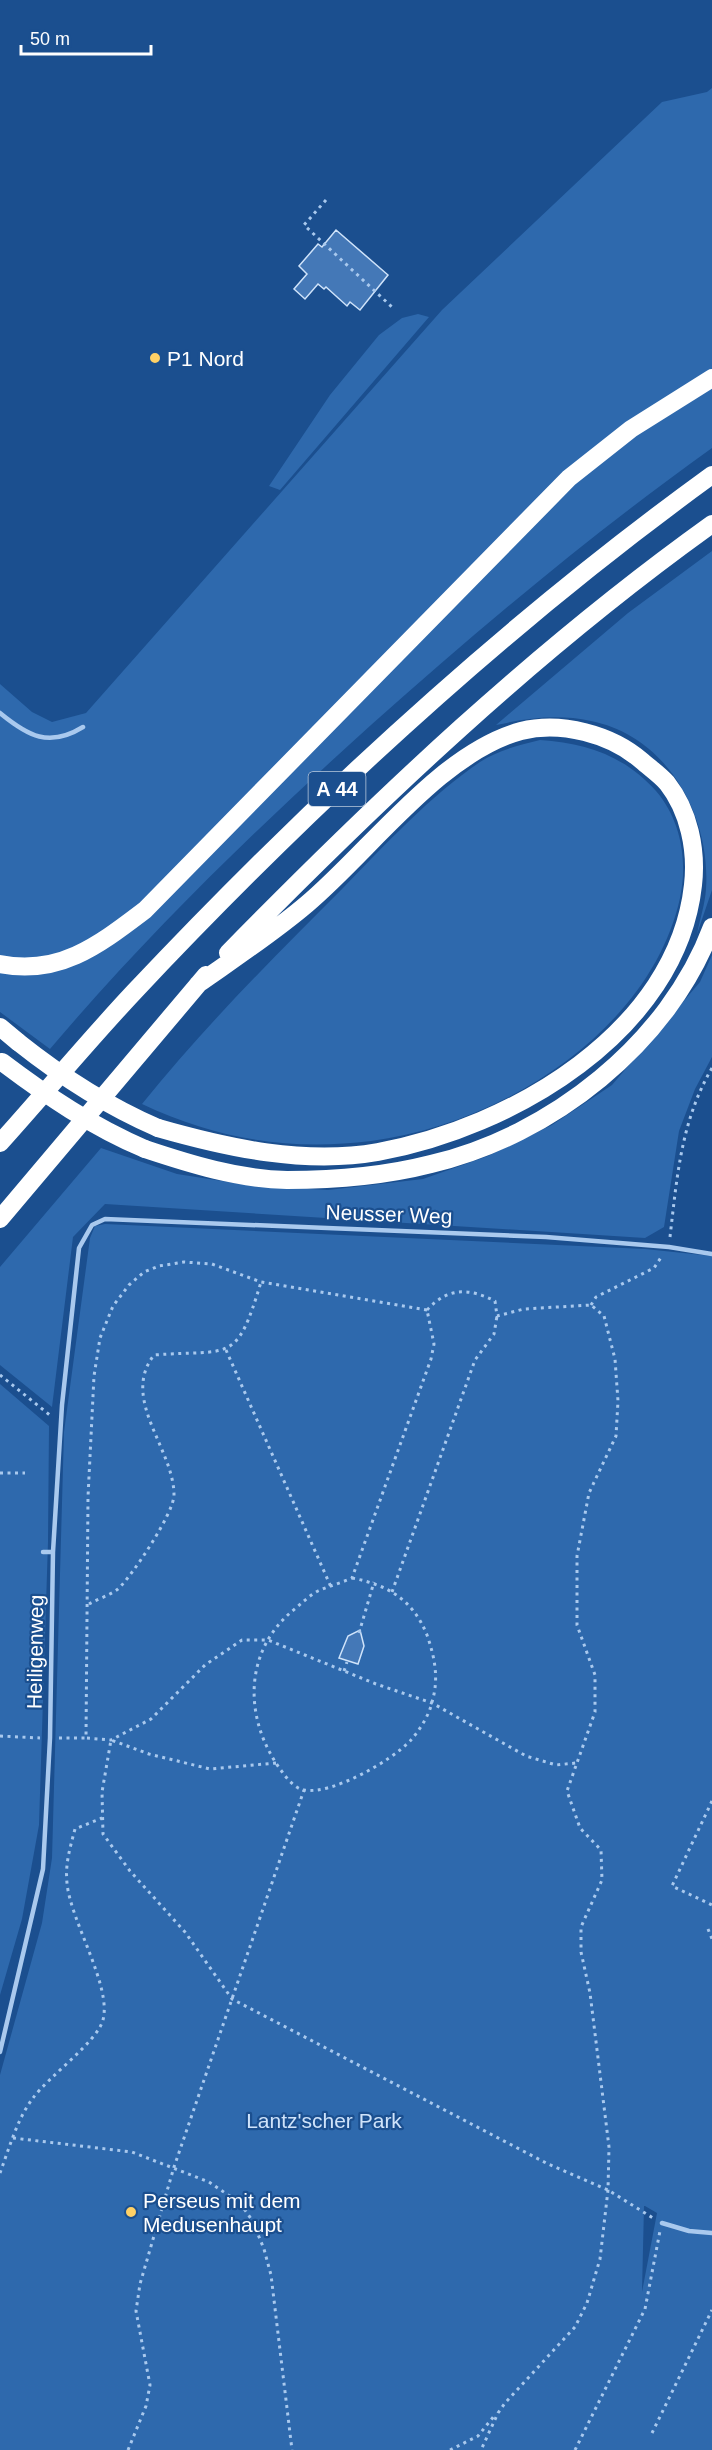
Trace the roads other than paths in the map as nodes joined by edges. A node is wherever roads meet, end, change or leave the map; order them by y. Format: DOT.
graph roads {
  1 [pos="712,378"];
  2 [pos="712,475"];
  3 [pos="712,524"];
  4 [pos="0,712"];
  5 [pos="83,727"];
  6 [pos="712,927"];
  7 [pos="0,964"];
  8 [pos="198,984"];
  9 [pos="0,1027"];
  10 [pos="1,1061"];
  11 [pos="0,1143"];
  12 [pos="0,1219"];
  13 [pos="79,1248"];
  14 [pos="712,1254"];
  15 [pos="44,1552"];
  16 [pos="53,1552"];
  17 [pos="0,2052"];
  18 [pos="662,2223"];
  19 [pos="712,2233"];
  1 -- 7 [label="highway"];
  2 -- 11 [label="highway, A 44"];
  3 -- 8 [label="highway, A 44"];
  4 -- 5 [label="lane"];
  6 -- 10 [label="highway, bridge"];
  8 -- 9 [label="highway, bridge"];
  8 -- 12 [label="highway, A 44"];
  13 -- 14 [label="lane, Neusser Weg"];
  13 -- 16 [label="lane, Heiligenweg"];
  15 -- 16 [label="lane"];
  16 -- 17 [label="lane, Heiligenweg"];
  18 -- 19 [label="lane"];
}
